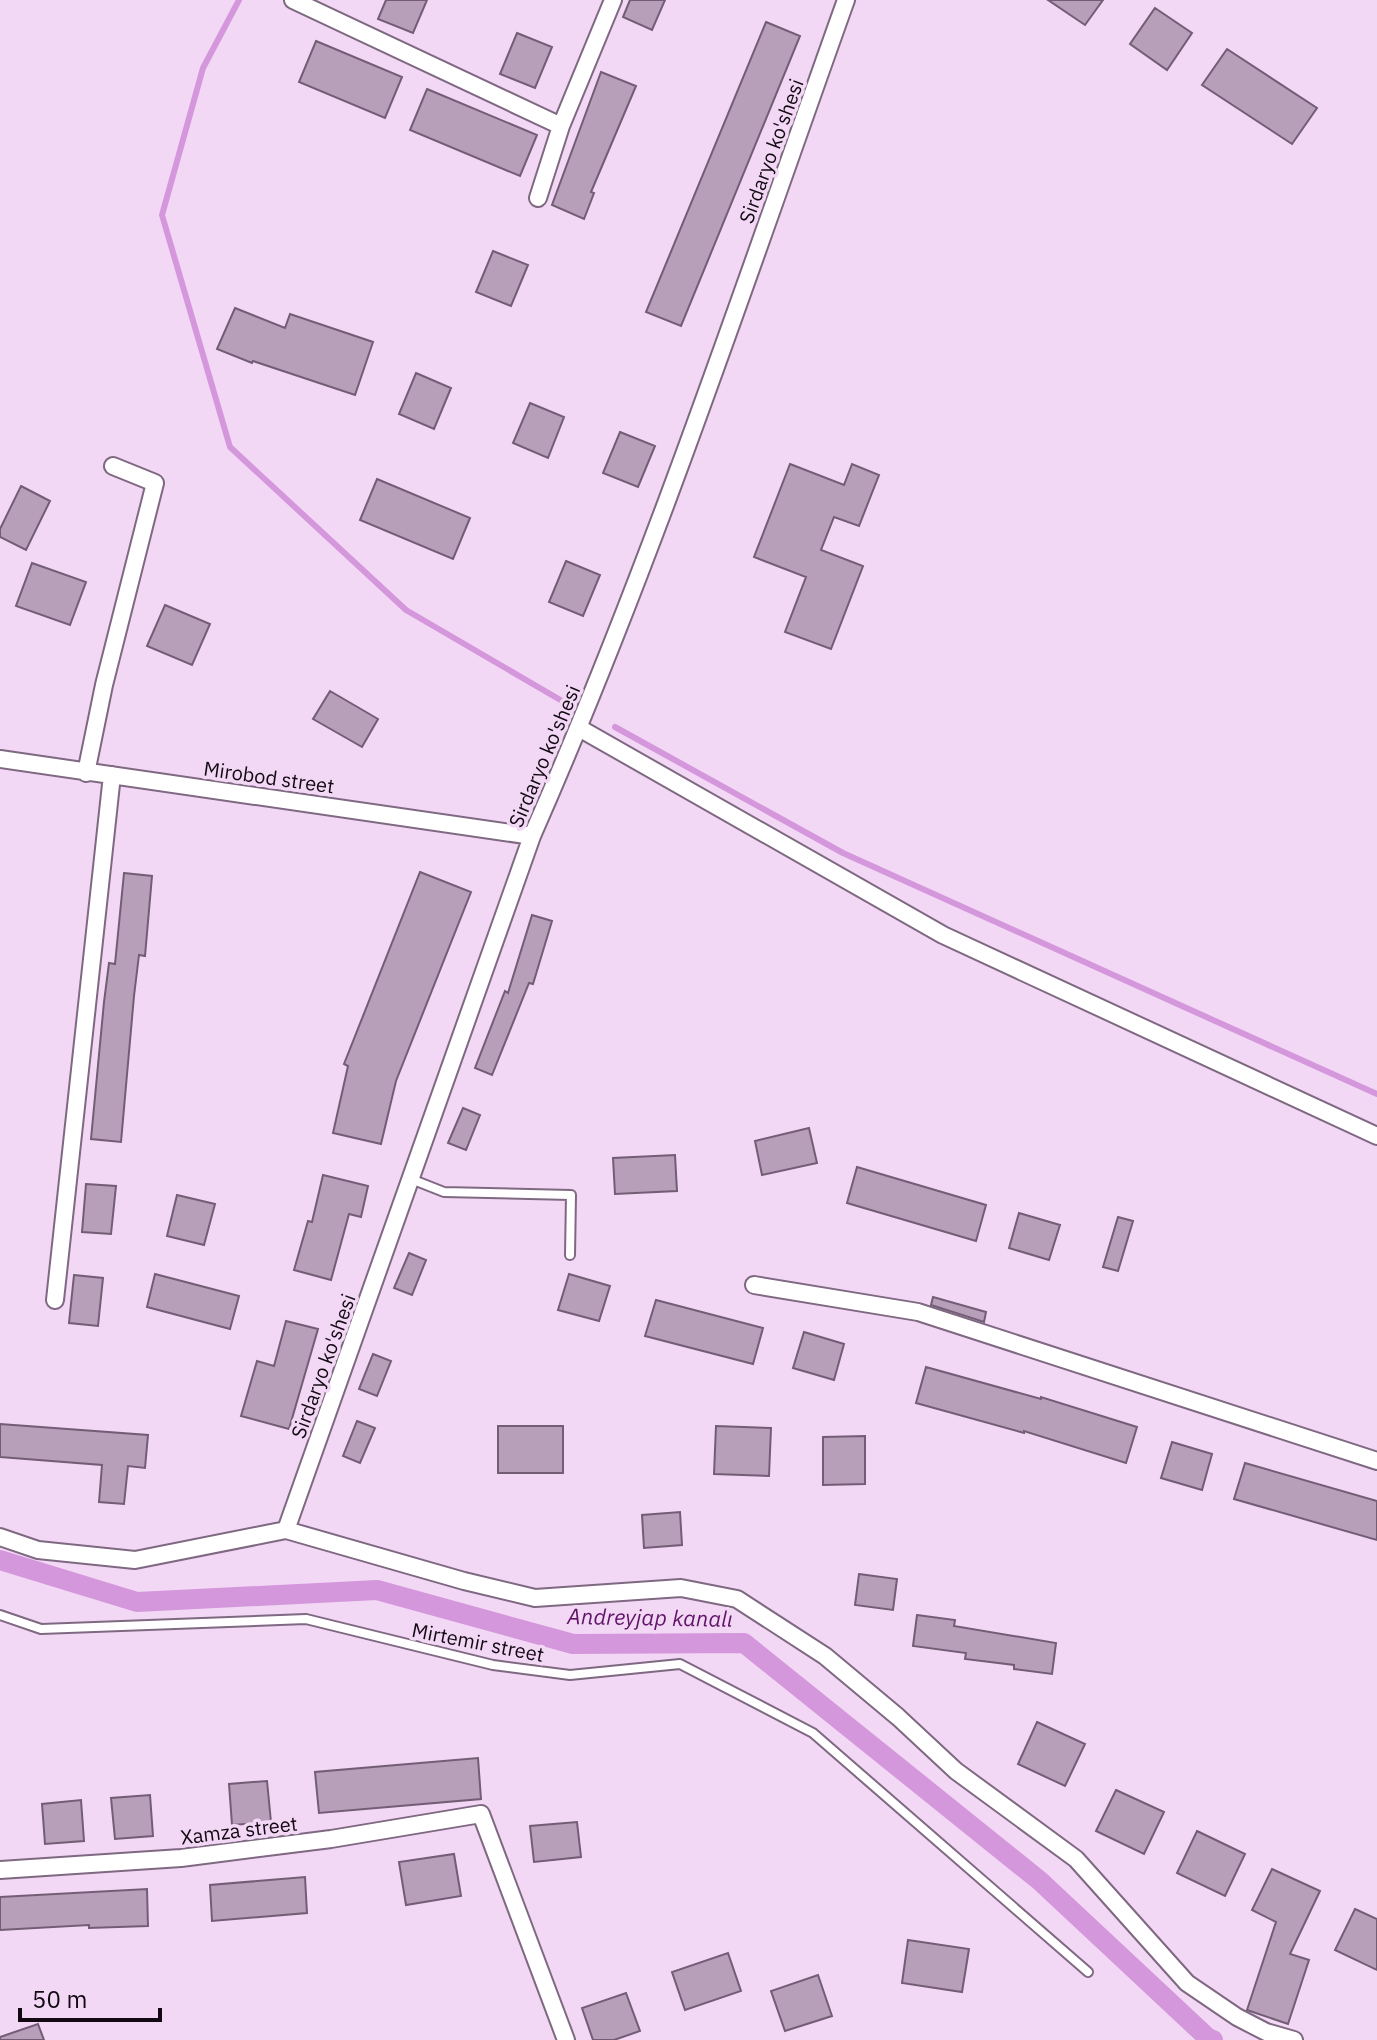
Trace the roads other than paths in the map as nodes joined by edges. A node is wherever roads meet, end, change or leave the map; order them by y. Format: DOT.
graph roads {
  1 [pos="293,0"];
  2 [pos="613,0"];
  3 [pos="846,0"];
  4 [pos="561,126"];
  5 [pos="538,198"];
  6 [pos="113,466"];
  7 [pos="579,728"];
  8 [pos="0,759"];
  9 [pos="86,773"];
  10 [pos="112,775"];
  11 [pos="532,836"];
  12 [pos="1377,1136"];
  13 [pos="411,1179"];
  14 [pos="570,1255"];
  15 [pos="754,1285"];
  16 [pos="55,1300"];
  17 [pos="1377,1461"];
  18 [pos="286,1530"];
  19 [pos="0,1537"];
  20 [pos="0,1615"];
  21 [pos="0,1870"];
  22 [pos="1088,1972"];
  23 [pos="566,2040"];
  24 [pos="1294,2040"];
  1 -- 4 [label="street"];
  2 -- 4 [label="street"];
  3 -- 7 [label="street, Sirdaryo ko'shesi"];
  4 -- 5 [label="street"];
  6 -- 9 [label="street"];
  7 -- 11 [label="street, Sirdaryo ko'shesi"];
  7 -- 12 [label="street"];
  8 -- 9 [label="street, Mirobod street"];
  9 -- 10 [label="street, Mirobod street"];
  10 -- 11 [label="street, Mirobod street"];
  10 -- 16 [label="street"];
  11 -- 13 [label="street, Sirdaryo ko'shesi"];
  13 -- 14 [label="lane"];
  13 -- 18 [label="street, Sirdaryo ko'shesi"];
  15 -- 17 [label="street"];
  18 -- 19 [label="street"];
  18 -- 24 [label="street"];
  20 -- 22 [label="lane, Mirtemir street"];
  21 -- 23 [label="street, Xamza street"];
}
